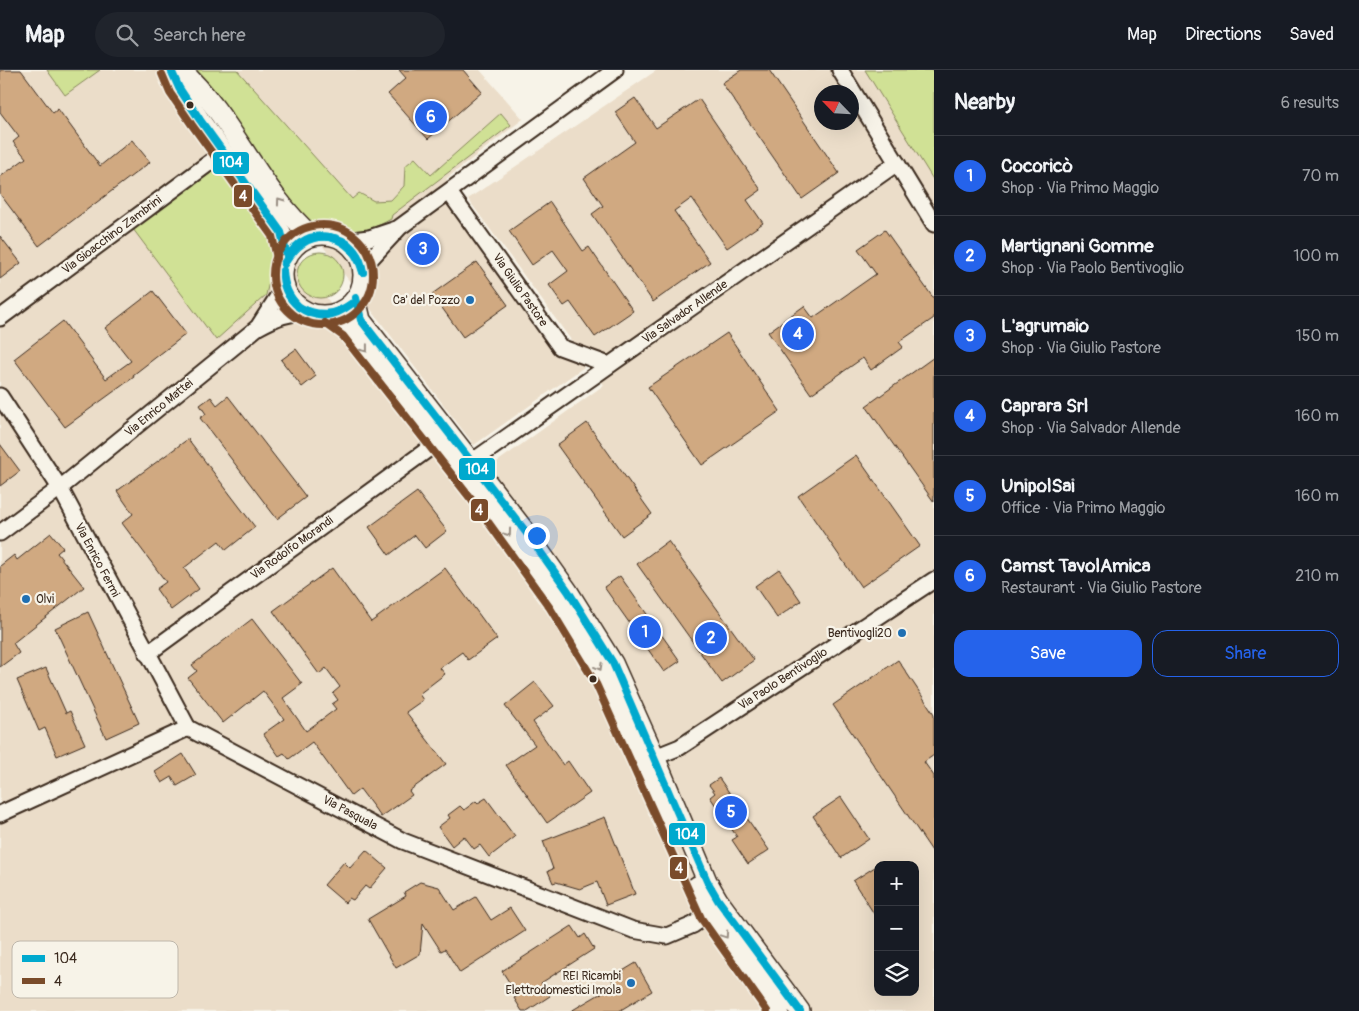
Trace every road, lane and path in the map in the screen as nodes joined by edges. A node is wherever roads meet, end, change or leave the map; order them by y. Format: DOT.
graph roads {
  1 [pos="171,70"];
  2 [pos="181,70"];
  3 [pos="615,70"];
  4 [pos="840,70"];
  5 [pos="224,152"];
  6 [pos="897,163"];
  7 [pos="449,192"];
  8 [pos="934,224"];
  9 [pos="400,227"];
  10 [pos="312,236"];
  11 [pos="344,241"];
  12 [pos="287,256"];
  13 [pos="362,268"];
  14 [pos="284,287"];
  15 [pos="356,298"];
  16 [pos="309,314"];
  17 [pos="331,315"];
  18 [pos="0,318"];
  19 [pos="258,327"];
  20 [pos="609,365"];
  21 [pos="0,396"];
  22 [pos="438,442"];
  23 [pos="473,461"];
  24 [pos="60,488"];
  25 [pos="0,533"];
  26 [pos="934,580"];
  27 [pos="147,654"];
  28 [pos="188,728"];
  29 [pos="655,757"];
  30 [pos="0,814"];
  31 [pos="710,913"];
  32 [pos="779,1011"];
  33 [pos="800,1011"];
  1 -- 5 [label="street"];
  10 -- 2 [label="street, one-way"];
  3 -- 7 [label="street"];
  4 -- 6 [label="street"];
  5 -- 12 [label="street"];
  5 -- 18 [label="street, Via Gioacchino Zambrini"];
  6 -- 8 [label="street"];
  6 -- 20 [label="street, Via Salvador Allende"];
  7 -- 9 [label="street"];
  7 -- 20 [label="street, Via Giulio Pastore"];
  9 -- 11 [label="street"];
  9 -- 13 [label="street"];
  10 -- 11 [label="street"];
  10 -- 12 [label="street"];
  11 -- 13 [label="street"];
  12 -- 14 [label="street"];
  13 -- 15 [label="street"];
  14 -- 16 [label="street"];
  14 -- 19 [label="street, Via Enrico Mattei"];
  15 -- 17 [label="street"];
  15 -- 23 [label="street"];
  16 -- 17 [label="street"];
  16 -- 19 [label="street, Via Enrico Mattei"];
  17 -- 22 [label="street, one-way"];
  19 -- 24 [label="street, Via Enrico Mattei"];
  20 -- 23 [label="street, Via Salvador Allende"];
  21 -- 24 [label="street, Via Enrico Fermi"];
  22 -- 27 [label="street, Via Rodolfo Morandi"];
  22 -- 31 [label="street, one-way"];
  23 -- 29 [label="street"];
  24 -- 25 [label="street, Via Enrico Mattei"];
  24 -- 27 [label="street, Via Enrico Fermi"];
  26 -- 29 [label="street, Via Paolo Bentivoglio"];
  27 -- 28 [label="street, Via Enrico Fermi"];
  28 -- 30 [label="street"];
  28 -- 31 [label="street, Via Pasquala"];
  29 -- 33 [label="street"];
  31 -- 32 [label="street, one-way"];
}
